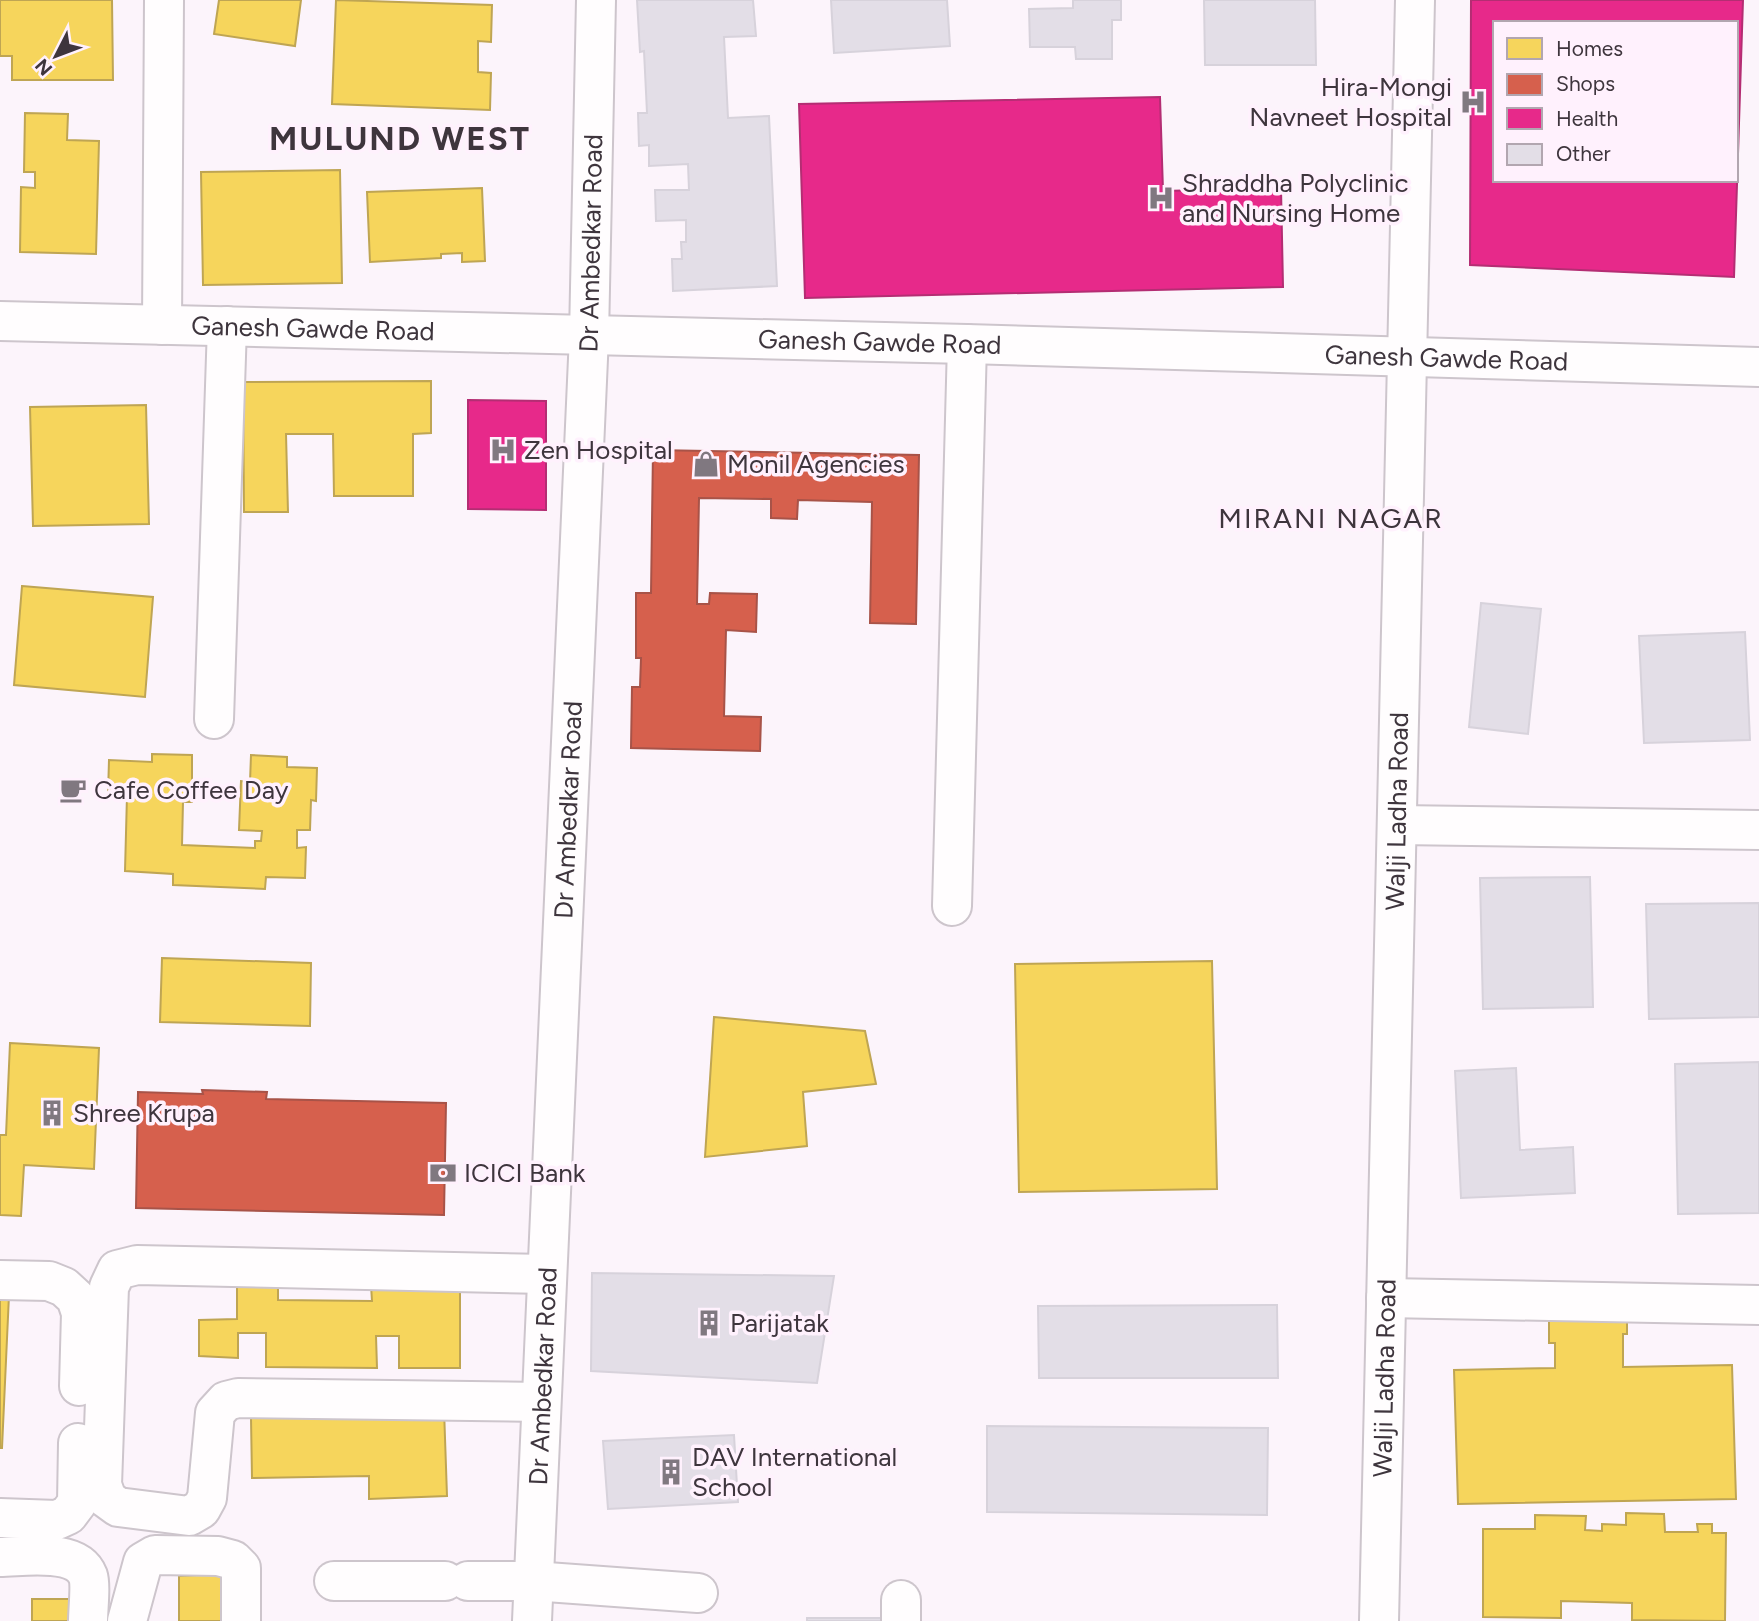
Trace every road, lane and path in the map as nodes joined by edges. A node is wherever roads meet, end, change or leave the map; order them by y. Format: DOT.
graph roads {
  1 [pos="164,0"];
  2 [pos="596,0"];
  3 [pos="1415,0"];
  4 [pos="0,321"];
  5 [pos="162,325"];
  6 [pos="227,326"];
  7 [pos="589,336"];
  8 [pos="967,344"];
  9 [pos="1407,356"];
  10 [pos="1759,367"];
  11 [pos="214,719"];
  12 [pos="1397,825"];
  13 [pos="1759,830"];
  14 [pos="953,906"];
  15 [pos="547,1274"];
  16 [pos="0,1280"];
  17 [pos="1386,1298"];
  18 [pos="1759,1306"];
  19 [pos="541,1402"];
  20 [pos="0,1518"];
  21 [pos="0,1557"];
  22 [pos="334,1581"];
  23 [pos="534,1581"];
  24 [pos="698,1593"];
  25 [pos="88,1621"];
  26 [pos="127,1621"];
  27 [pos="241,1621"];
  28 [pos="532,1621"];
  29 [pos="1379,1621"];
  1 -- 5 [label="street"];
  2 -- 7 [label="street, Dr Ambedkar Road"];
  3 -- 9 [label="street, Walji Ladha Road"];
  4 -- 5 [label="street, Ganesh Gawde Road"];
  5 -- 6 [label="street, Ganesh Gawde Road"];
  6 -- 7 [label="street, Ganesh Gawde Road"];
  6 -- 11 [label="street"];
  7 -- 8 [label="street, Ganesh Gawde Road"];
  7 -- 15 [label="street, Dr Ambedkar Road"];
  8 -- 9 [label="street, Ganesh Gawde Road"];
  8 -- 14 [label="street"];
  9 -- 10 [label="street, Ganesh Gawde Road"];
  9 -- 12 [label="street, Walji Ladha Road"];
  12 -- 13 [label="street"];
  12 -- 17 [label="street, Walji Ladha Road"];
  15 -- 19 [label="street, Dr Ambedkar Road"];
  15 -- 19 [label="street"];
  16 -- 20 [label="street"];
  17 -- 18 [label="street"];
  17 -- 29 [label="street, Walji Ladha Road"];
  19 -- 23 [label="street, Dr Ambedkar Road"];
  21 -- 25 [label="street"];
  22 -- 23 [label="street"];
  23 -- 24 [label="street"];
  23 -- 28 [label="street, Dr Ambedkar Road"];
  26 -- 27 [label="street"];
}
